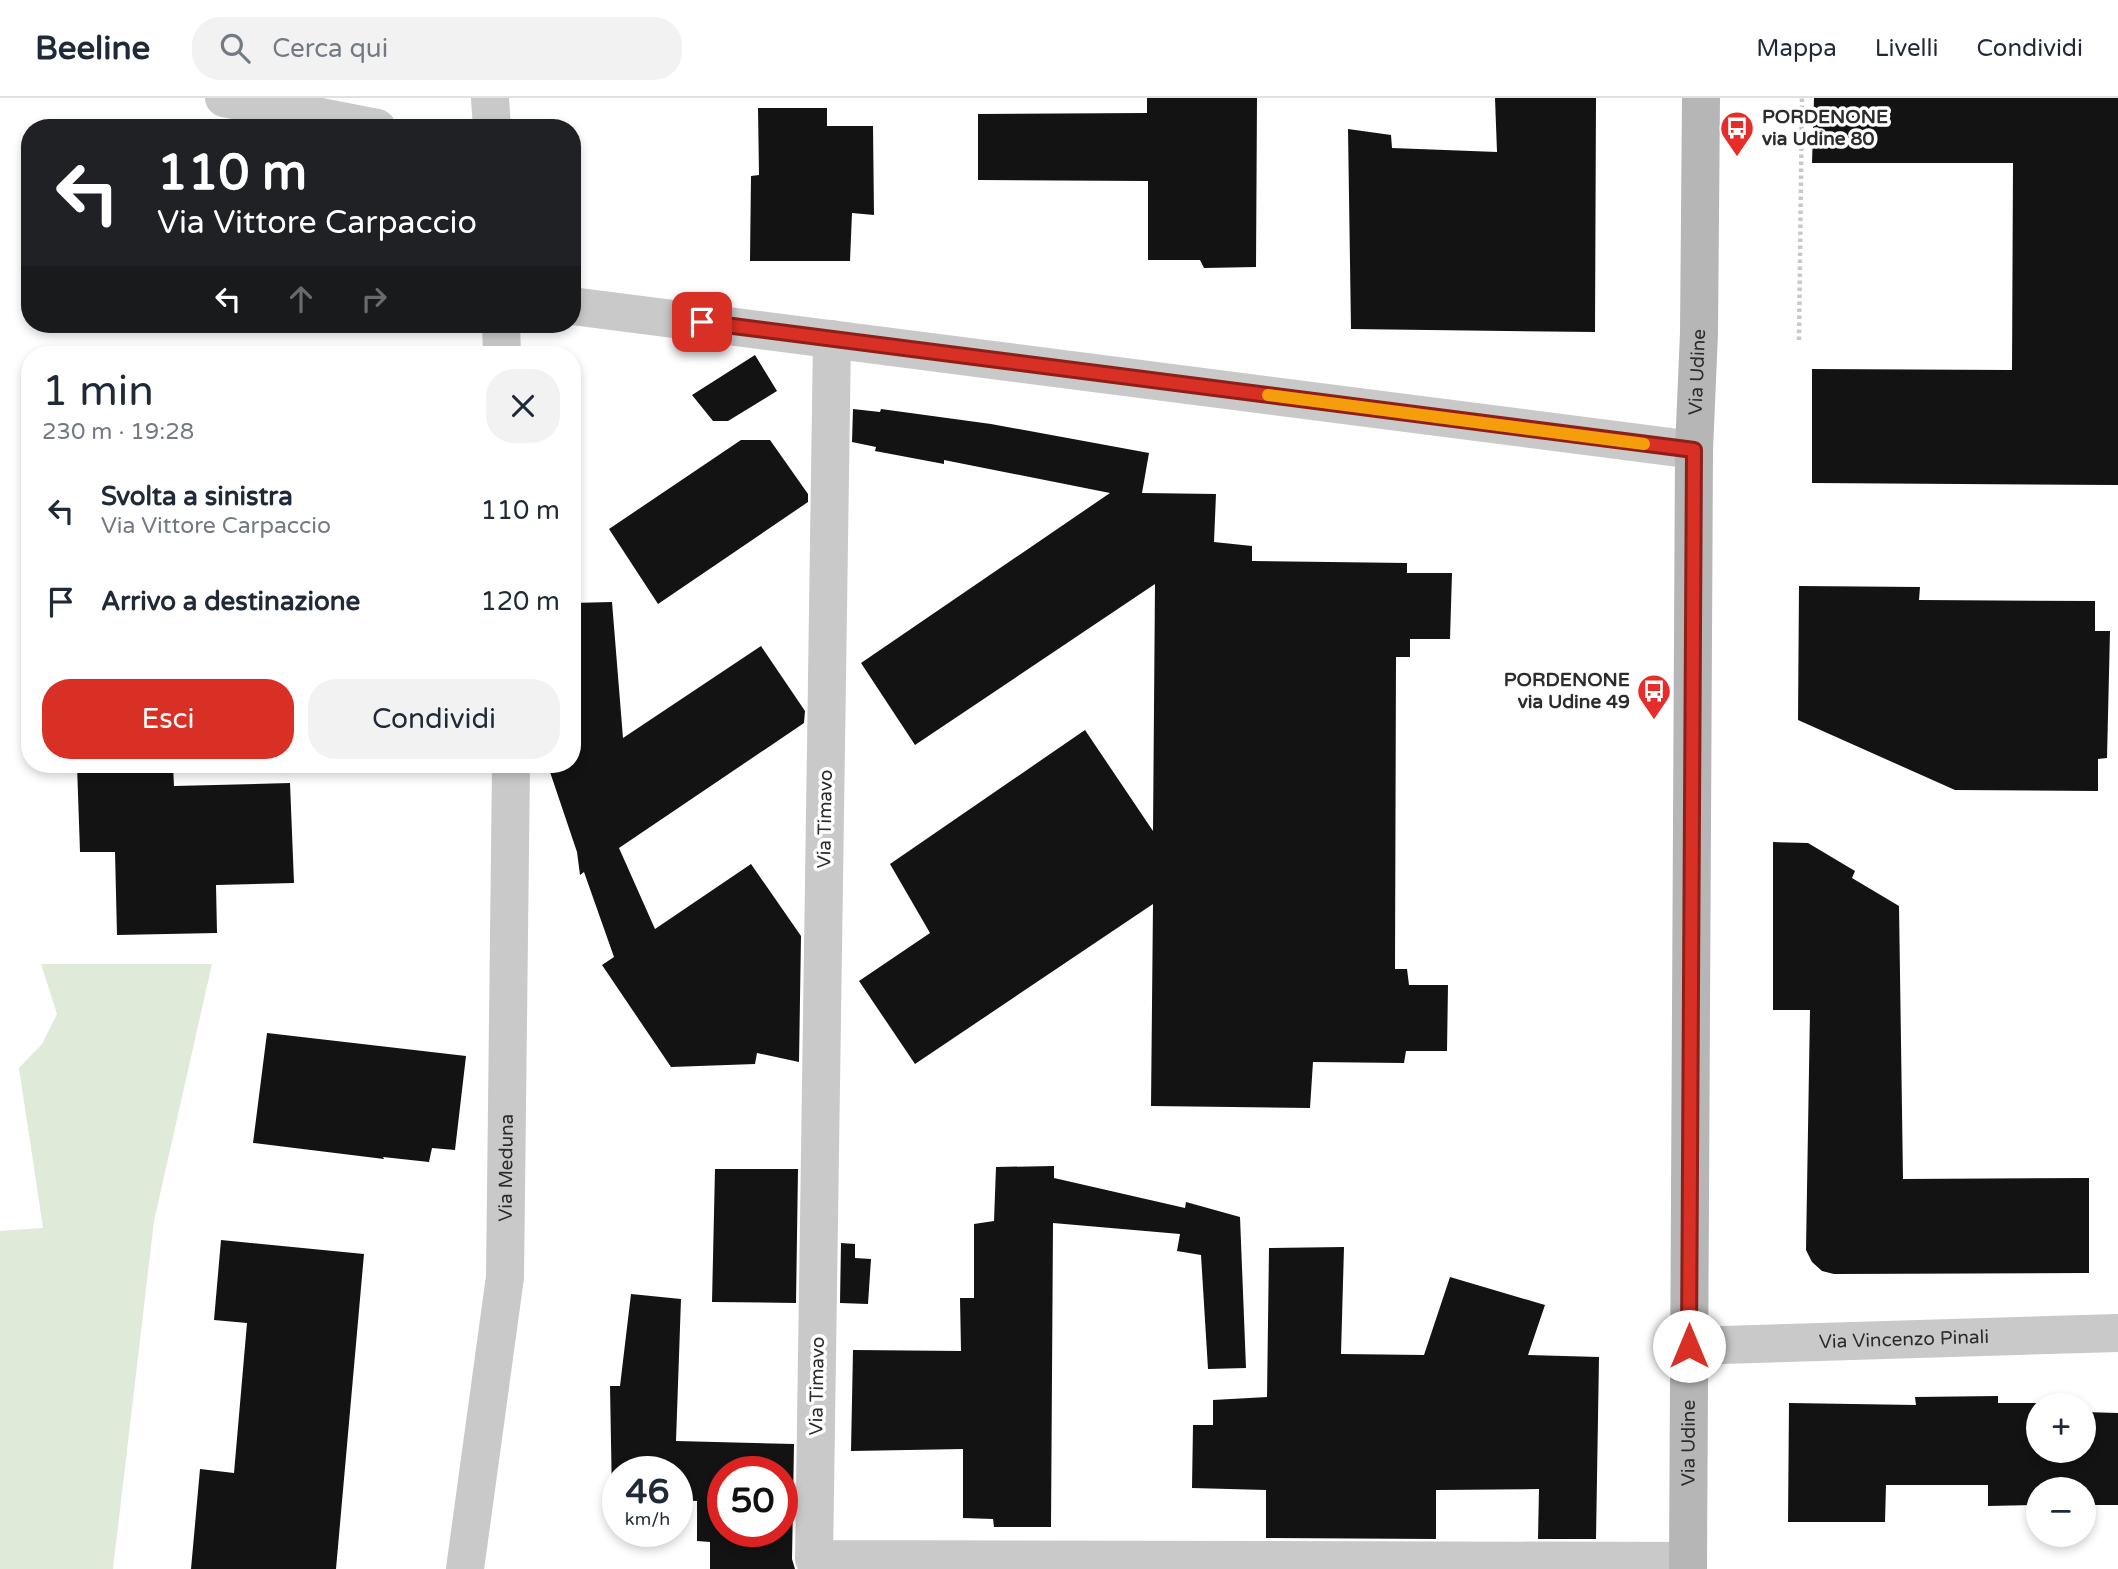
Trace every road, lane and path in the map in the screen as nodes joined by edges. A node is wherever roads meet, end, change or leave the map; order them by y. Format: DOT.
graph roads {
  1 [pos="224,98"];
  2 [pos="490,98"];
  3 [pos="1701,98"];
  4 [pos="1802,98"];
  5 [pos="331,119"];
  6 [pos="491,119"];
  7 [pos="581,307"];
  8 [pos="832,339"];
  9 [pos="1799,340"];
  10 [pos="1694,450"];
  11 [pos="511,773"];
  12 [pos="2118,1333"];
  13 [pos="1689,1346"];
  14 [pos="814,1564"];
  15 [pos="1688,1565"];
  16 [pos="465,1569"];
  1 -- 5 [label="street"];
  2 -- 6 [label="street"];
  3 -- 10 [label="main road, Via Udine"];
  4 -- 9 [label="path"];
  7 -- 8 [label="street"];
  8 -- 10 [label="street"];
  8 -- 14 [label="street, Via Timavo"];
  10 -- 13 [label="main road, Via Udine"];
  11 -- 16 [label="street, Via Meduna"];
  12 -- 13 [label="street, Via Vincenzo Pinali"];
  13 -- 15 [label="main road, Via Udine"];
  14 -- 15 [label="street, Via Timavo"];
}
